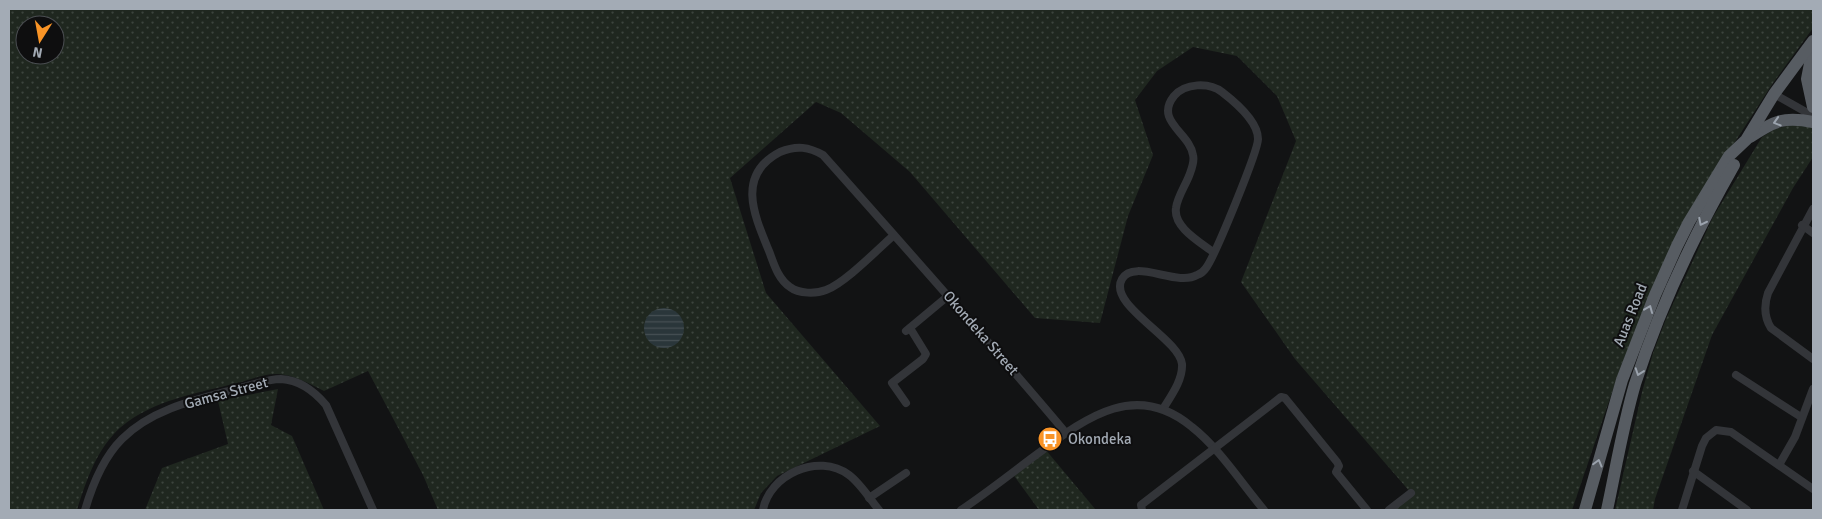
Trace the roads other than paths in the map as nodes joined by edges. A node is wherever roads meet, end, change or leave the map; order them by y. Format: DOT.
graph roads {
  1 [pos="1813,41"];
  2 [pos="1813,48"];
  3 [pos="1774,94"];
  4 [pos="1813,107"];
  5 [pos="1813,116"];
  6 [pos="1813,122"];
  7 [pos="1743,144"];
  8 [pos="1813,209"];
  9 [pos="1802,225"];
  10 [pos="1813,233"];
  11 [pos="894,235"];
  12 [pos="1213,252"];
  13 [pos="948,296"];
  14 [pos="1813,359"];
  15 [pos="1736,375"];
  16 [pos="1813,389"];
  17 [pos="906,403"];
  18 [pos="1164,409"];
  19 [pos="1802,417"];
  20 [pos="1066,433"];
  21 [pos="1212,448"];
  22 [pos="1779,465"];
  23 [pos="1693,471"];
  24 [pos="906,473"];
  25 [pos="1813,489"];
  26 [pos="1411,493"];
  27 [pos="869,498"];
  28 [pos="967,509"];
  29 [pos="85,510"];
  30 [pos="373,510"];
  31 [pos="762,510"];
  32 [pos="879,510"];
  33 [pos="1142,510"];
  34 [pos="1264,510"];
  35 [pos="1367,510"];
  36 [pos="1389,510"];
  37 [pos="1585,510"];
  38 [pos="1607,510"];
  39 [pos="1682,510"];
  40 [pos="1747,510"];
  1 -- 3 [label="highway, Auas Road"];
  2 -- 4 [label="highway"];
  3 -- 5 [label="street"];
  3 -- 7 [label="highway, Auas Road"];
  6 -- 7 [label="highway, one-way"];
  37 -- 7 [label="highway, Auas Road, one-way"];
  7 -- 38 [label="highway, Auas Road, one-way"];
  8 -- 9 [label="street"];
  9 -- 10 [label="street"];
  9 -- 14 [label="street"];
  11 -- 11 [label="street, Okondeka Street"];
  11 -- 13 [label="street, Okondeka Street"];
  12 -- 12 [label="street"];
  12 -- 18 [label="street"];
  13 -- 17 [label="street"];
  13 -- 20 [label="street, Okondeka Street"];
  15 -- 19 [label="street"];
  16 -- 19 [label="street"];
  18 -- 20 [label="street"];
  18 -- 21 [label="street"];
  19 -- 22 [label="street"];
  20 -- 28 [label="street"];
  21 -- 33 [label="street"];
  21 -- 34 [label="street"];
  21 -- 35 [label="street"];
  22 -- 23 [label="street"];
  22 -- 25 [label="street"];
  23 -- 39 [label="street"];
  23 -- 40 [label="street"];
  24 -- 27 [label="street"];
  26 -- 36 [label="street"];
  27 -- 31 [label="street"];
  27 -- 32 [label="street"];
  29 -- 30 [label="street, Gamsa Street"];
}
